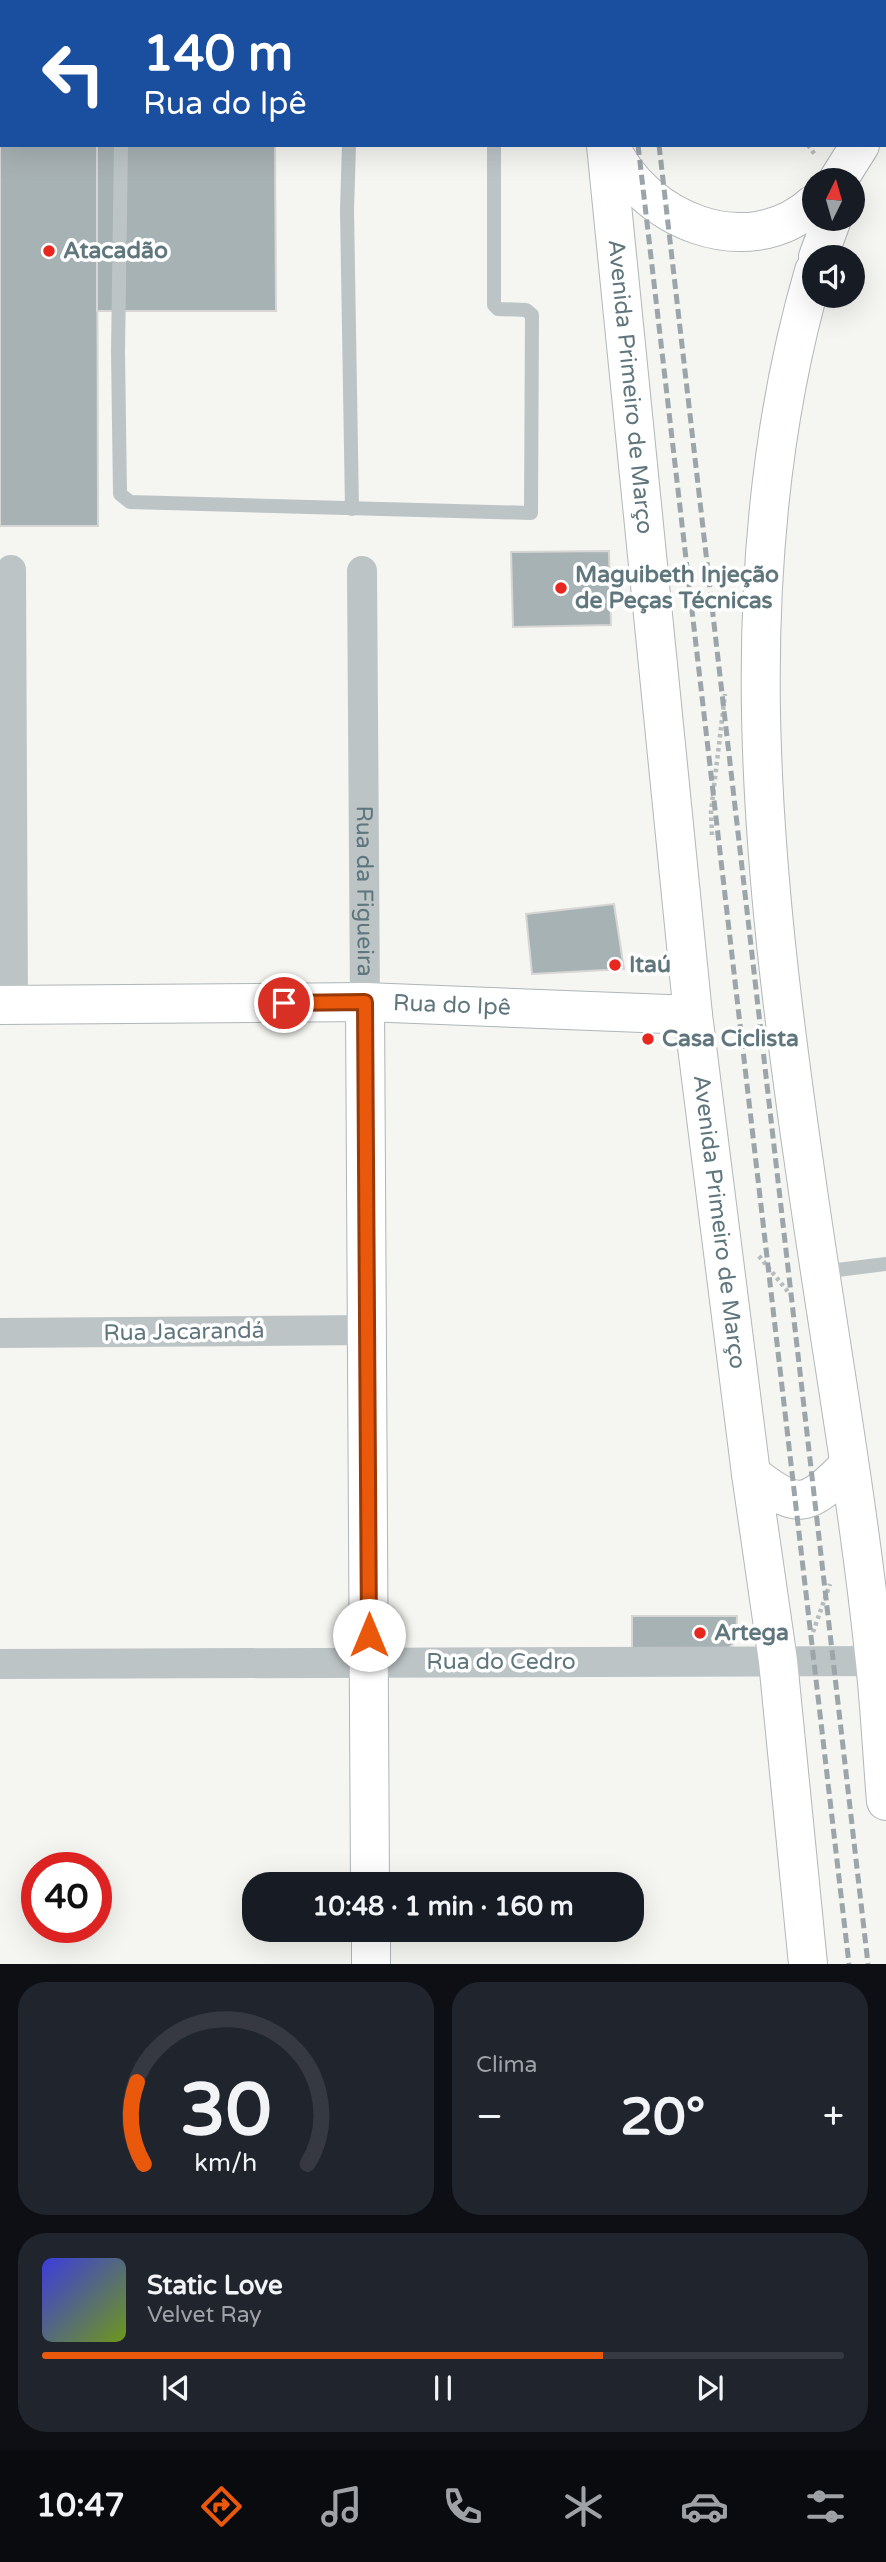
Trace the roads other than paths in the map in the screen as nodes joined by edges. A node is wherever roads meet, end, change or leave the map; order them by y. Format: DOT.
graph roads {
  1 [pos="121,147"];
  2 [pos="349,147"];
  3 [pos="494,147"];
  4 [pos="608,147"];
  5 [pos="609,147"];
  6 [pos="802,213"];
  7 [pos="804,308"];
  8 [pos="352,509"];
  9 [pos="11,570"];
  10 [pos="362,571"];
  11 [pos="365,1002"];
  12 [pos="7,1005"];
  13 [pos="693,1015"];
  14 [pos="886,1264"];
  15 [pos="820,1272"];
  16 [pos="367,1330"];
  17 [pos="0,1334"];
  18 [pos="848,1466"];
  19 [pos="751,1474"];
  20 [pos="778,1661"];
  21 [pos="875,1661"];
  22 [pos="369,1663"];
  23 [pos="0,1664"];
  24 [pos="886,1801"];
  25 [pos="370,1872"];
  26 [pos="370,1942"];
  27 [pos="371,1964"];
  28 [pos="808,1964"];
  1 -- 8 [label="lane"];
  2 -- 8 [label="lane"];
  3 -- 8 [label="lane"];
  4 -- 13 [label="main road, Avenida Primeiro de Março"];
  5 -- 6 [label="main road"];
  7 -- 15 [label="main road"];
  9 -- 12 [label="street"];
  10 -- 11 [label="street, Rua da Figueira"];
  11 -- 12 [label="main road, Rua do Ipê"];
  11 -- 13 [label="main road, Rua do Ipê"];
  11 -- 16 [label="main road, Rua da Figueira"];
  13 -- 19 [label="main road, Avenida Primeiro de Março"];
  14 -- 15 [label="lane"];
  15 -- 18 [label="main road"];
  16 -- 17 [label="street, Rua Jacarandá"];
  16 -- 22 [label="main road, Rua da Figueira"];
  18 -- 19 [label="main road"];
  18 -- 21 [label="main road"];
  19 -- 20 [label="main road, Avenida Primeiro de Março"];
  20 -- 21 [label="street, Rua do Cedro"];
  20 -- 22 [label="street, Rua do Cedro"];
  20 -- 28 [label="main road, Avenida Primeiro de Março"];
  21 -- 24 [label="main road"];
  22 -- 23 [label="street, Rua do Cedro"];
  22 -- 25 [label="main road, Rua da Figueira"];
  26 -- 27 [label="main road"];
}
